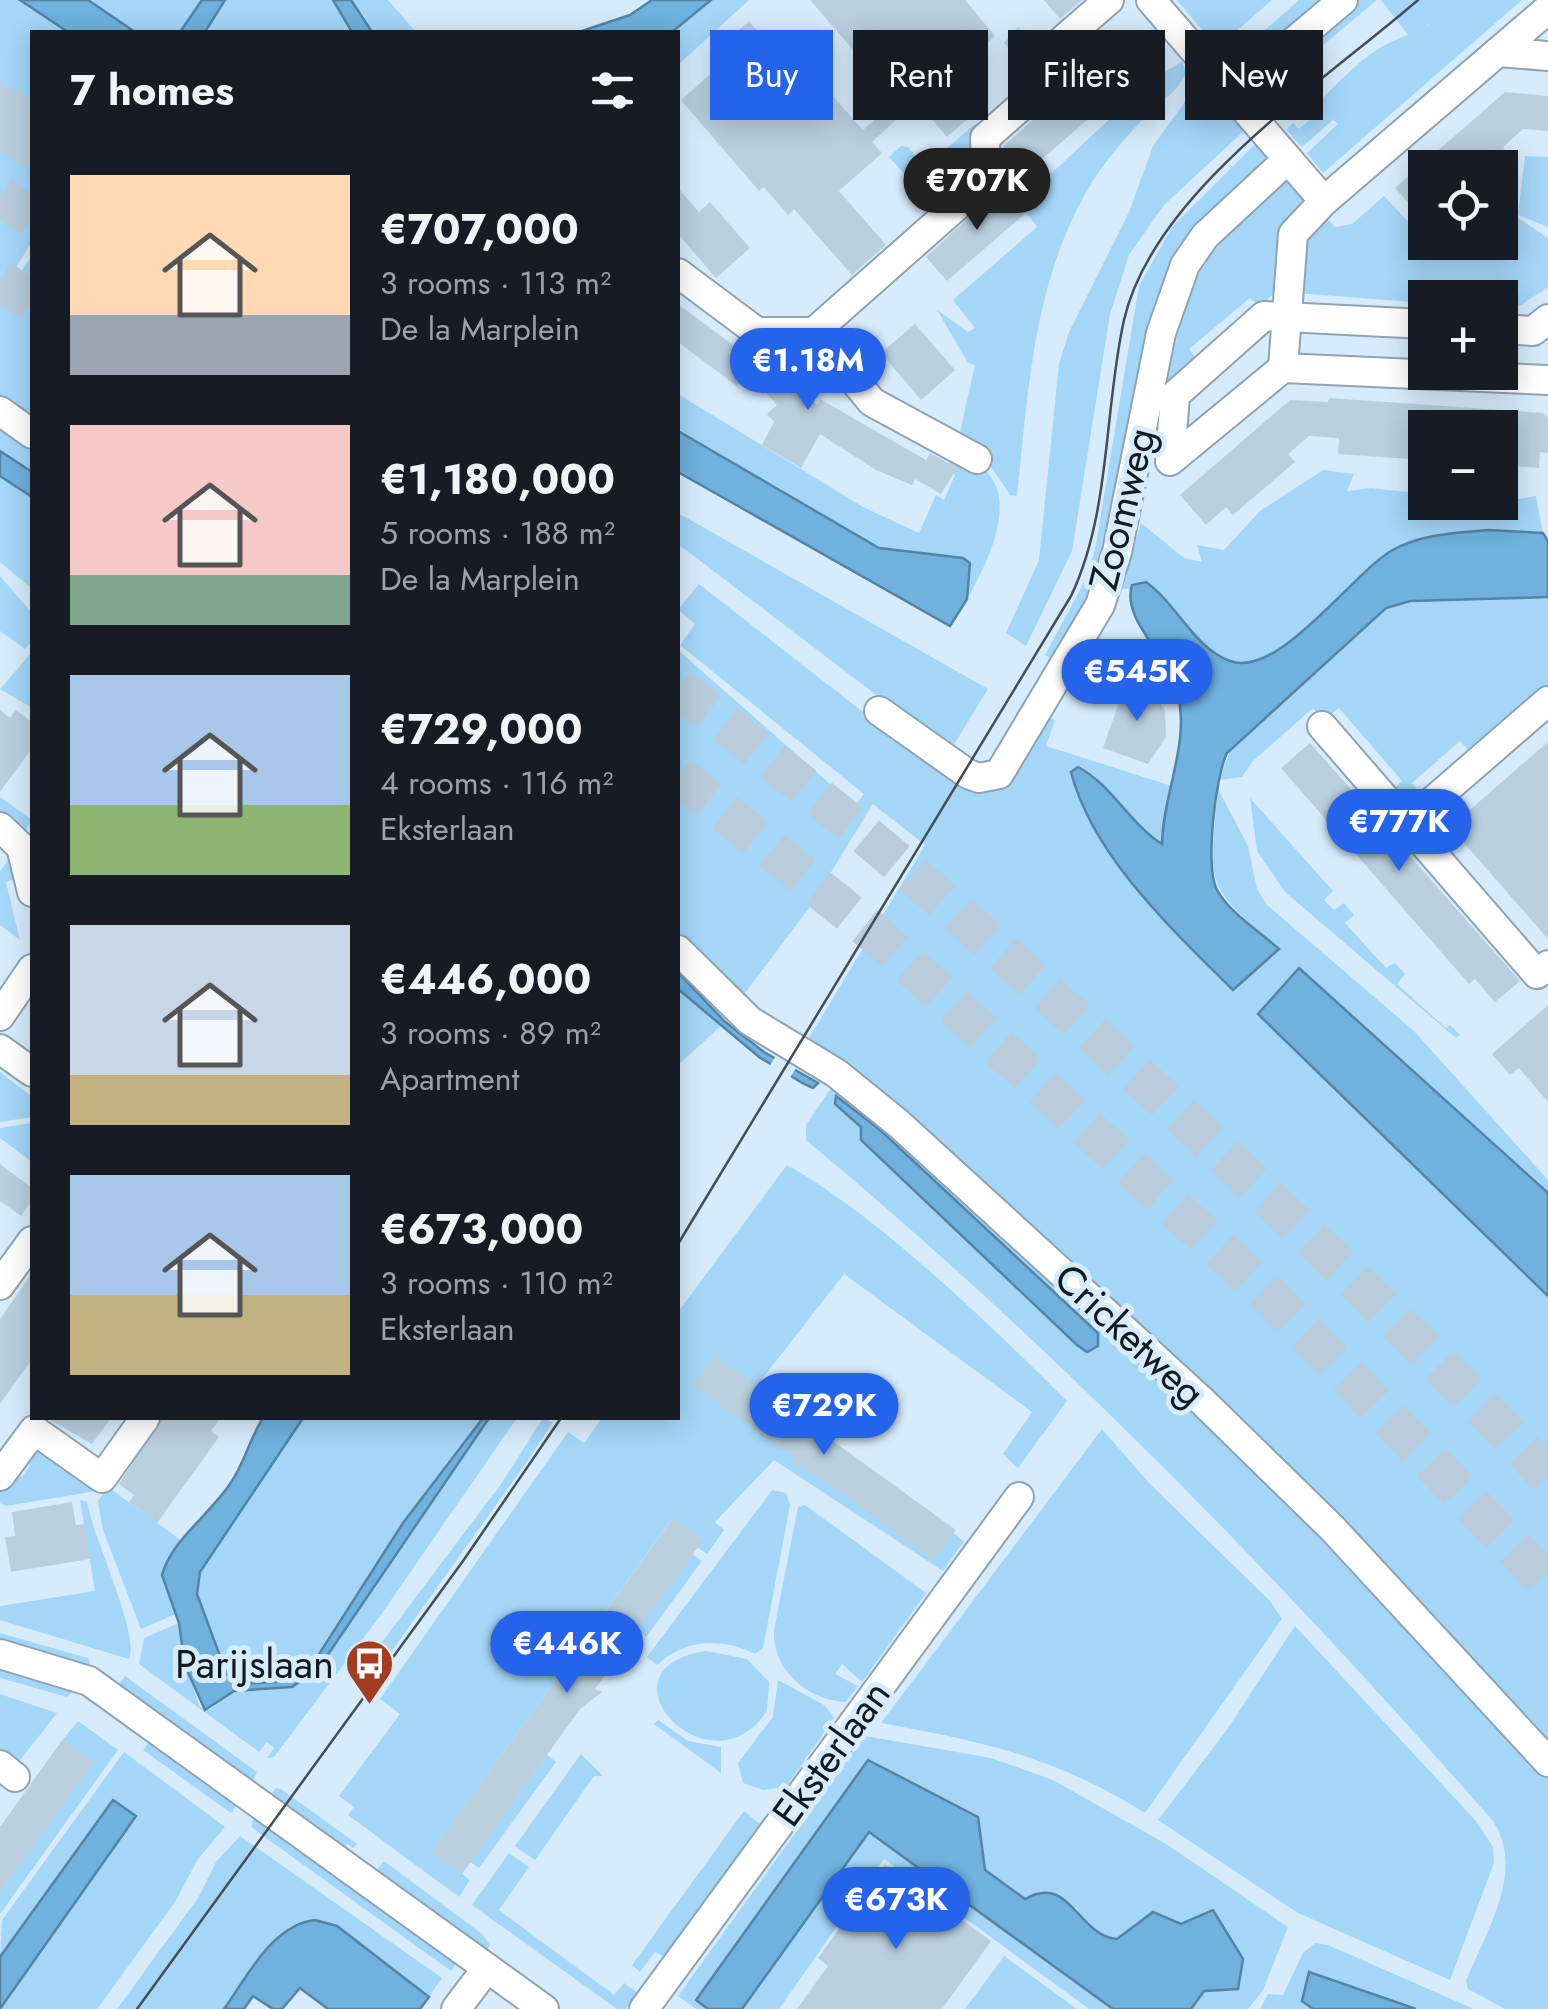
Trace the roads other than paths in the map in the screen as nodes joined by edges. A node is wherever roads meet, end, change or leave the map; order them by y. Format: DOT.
graph roads {
  1 [pos="1109,0"];
  2 [pos="1150,0"];
  3 [pos="1342,0"];
  4 [pos="1548,9"];
  5 [pos="1307,30"];
  6 [pos="1185,40"];
  7 [pos="1498,52"];
  8 [pos="1548,56"];
  9 [pos="1254,120"];
  10 [pos="1287,160"];
  11 [pos="1324,200"];
  12 [pos="680,274"];
  13 [pos="1285,314"];
  14 [pos="1548,319"];
  15 [pos="1408,323"];
  16 [pos="1518,330"];
  17 [pos="814,332"];
  18 [pos="1283,368"];
  19 [pos="1548,380"];
  20 [pos="0,411"];
  21 [pos="30,433"];
  22 [pos="976,458"];
  23 [pos="1548,701"];
  24 [pos="879,711"];
  25 [pos="1322,726"];
  26 [pos="1405,825"];
  27 [pos="0,827"];
  28 [pos="30,884"];
  29 [pos="680,952"];
  30 [pos="1548,964"];
  31 [pos="30,972"];
  32 [pos="0,1016"];
  33 [pos="0,1049"];
  34 [pos="30,1071"];
  35 [pos="30,1244"];
  36 [pos="0,1285"];
  37 [pos="144,1420"];
  38 [pos="0,1476"];
  39 [pos="1019,1496"];
  40 [pos="0,1654"];
  41 [pos="1548,1762"];
  42 [pos="487,1968"];
  43 [pos="456,2009"];
  44 [pos="544,2009"];
  45 [pos="644,2009"];
  1 -- 17 [label="street"];
  2 -- 6 [label="street"];
  3 -- 5 [label="street"];
  4 -- 7 [label="street"];
  7 -- 8 [label="street"];
  7 -- 11 [label="street"];
  9 -- 10 [label="street"];
  10 -- 11 [label="street"];
  10 -- 24 [label="street, Zoomweg"];
  11 -- 13 [label="street"];
  12 -- 17 [label="street"];
  13 -- 15 [label="street"];
  13 -- 18 [label="street"];
  13 -- 18 [label="street"];
  14 -- 16 [label="street"];
  17 -- 22 [label="street"];
  18 -- 19 [label="street"];
  20 -- 21 [label="street"];
  23 -- 26 [label="street"];
  25 -- 26 [label="street"];
  26 -- 30 [label="street"];
  27 -- 28 [label="street"];
  29 -- 41 [label="street, Cricketweg"];
  31 -- 32 [label="street"];
  33 -- 34 [label="street"];
  35 -- 36 [label="street"];
  37 -- 38 [label="street"];
  39 -- 45 [label="street, Eksterlaan"];
  40 -- 42 [label="street"];
  42 -- 43 [label="street"];
  42 -- 44 [label="street"];
}
